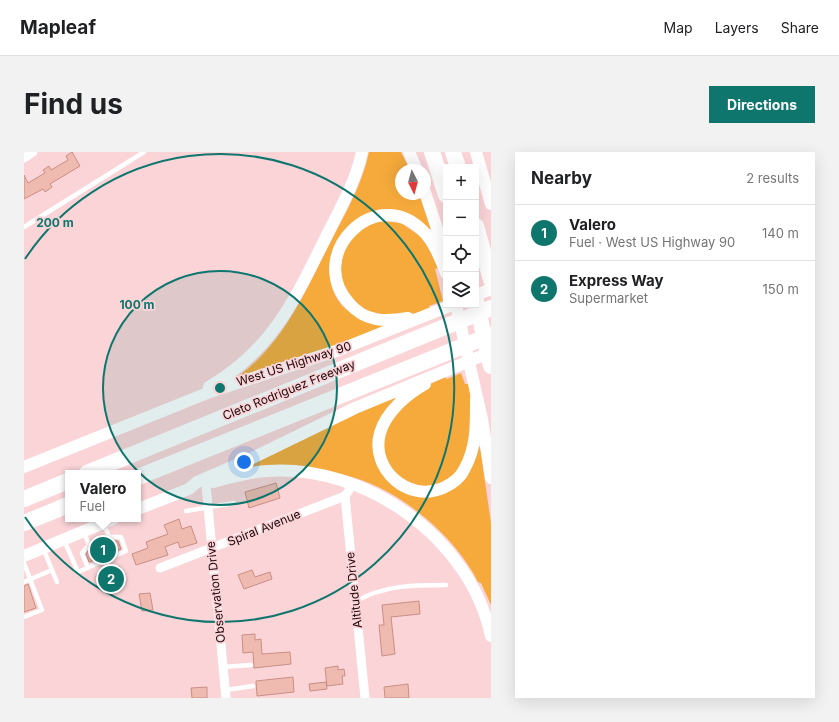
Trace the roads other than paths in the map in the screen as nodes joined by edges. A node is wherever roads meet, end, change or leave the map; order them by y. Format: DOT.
graph roads {
  1 [pos="33,152"];
  2 [pos="144,152"];
  3 [pos="362,152"];
  4 [pos="409,152"];
  5 [pos="432,152"];
  6 [pos="453,152"];
  7 [pos="476,152"];
  8 [pos="24,158"];
  9 [pos="414,164"];
  10 [pos="457,164"];
  11 [pos="443,186"];
  12 [pos="428,200"];
  13 [pos="491,204"];
  14 [pos="24,227"];
  15 [pos="479,236"];
  16 [pos="443,247"];
  17 [pos="443,266"];
  18 [pos="491,280"];
  19 [pos="491,289"];
  20 [pos="479,294"];
  21 [pos="445,308"];
  22 [pos="457,308"];
  23 [pos="478,308"];
  24 [pos="491,308"];
  25 [pos="430,314"];
  26 [pos="491,335"];
  27 [pos="491,352"];
  28 [pos="445,365"];
  29 [pos="491,366"];
  30 [pos="476,399"];
  31 [pos="190,400"];
  32 [pos="24,467"];
  33 [pos="94,470"];
  34 [pos="141,476"];
  35 [pos="491,478"];
  36 [pos="65,482"];
  37 [pos="353,484"];
  38 [pos="206,485"];
  39 [pos="189,489"];
  40 [pos="345,496"];
  41 [pos="24,499"];
  42 [pos="234,503"];
  43 [pos="65,506"];
  44 [pos="208,507"];
  45 [pos="141,508"];
  46 [pos="186,511"];
  47 [pos="106,522"];
  48 [pos="109,522"];
  49 [pos="24,523"];
  50 [pos="84,530"];
  51 [pos="64,539"];
  52 [pos="110,539"];
  53 [pos="90,547"];
  54 [pos="43,548"];
  55 [pos="211,548"];
  56 [pos="24,556"];
  57 [pos="24,563"];
  58 [pos="88,568"];
  59 [pos="160,568"];
  60 [pos="52,570"];
  61 [pos="30,580"];
  62 [pos="24,582"];
  63 [pos="57,582"];
  64 [pos="446,585"];
  65 [pos="355,602"];
  66 [pos="24,617"];
  67 [pos="491,636"];
  68 [pos="251,665"];
  69 [pos="223,667"];
  70 [pos="253,686"];
  71 [pos="226,694"];
  72 [pos="365,698"];
  1 -- 8 [label="street"];
  2 -- 14 [label="lane"];
  3 -- 31 [label="main road"];
  4 -- 9 [label="main road"];
  5 -- 11 [label="highway"];
  6 -- 10 [label="highway"];
  7 -- 13 [label="main road"];
  12 -- 16 [label="main road"];
  15 -- 18 [label="highway"];
  17 -- 25 [label="main road"];
  19 -- 20 [label="main road"];
  21 -- 25 [label="main road, West US Highway 90"];
  22 -- 30 [label="main road"];
  23 -- 29 [label="highway"];
  24 -- 33 [label="highway, Cleto Rodriguez Freeway"];
  25 -- 31 [label="main road, West US Highway 90"];
  26 -- 28 [label="highway, Cleto Rodriguez Freeway"];
  27 -- 28 [label="main road"];
  28 -- 30 [label="main road"];
  28 -- 34 [label="highway, Cleto Rodriguez Freeway"];
  28 -- 39 [label="main road"];
  30 -- 35 [label="main road"];
  31 -- 32 [label="main road, West US Highway 90"];
  36 -- 41 [label="highway"];
  37 -- 38 [label="main road"];
  37 -- 40 [label="street"];
  37 -- 67 [label="main road"];
  38 -- 39 [label="main road"];
  38 -- 44 [label="street, Observation Drive"];
  39 -- 45 [label="main road"];
  40 -- 55 [label="street, Spiral Avenue"];
  40 -- 65 [label="street, Altitude Drive"];
  42 -- 44 [label="lane"];
  43 -- 49 [label="highway"];
  44 -- 46 [label="lane"];
  44 -- 55 [label="street, Observation Drive"];
  47 -- 50 [label="main road"];
  48 -- 52 [label="lane"];
  50 -- 51 [label="main road"];
  50 -- 53 [label="lane"];
  51 -- 54 [label="main road"];
  51 -- 58 [label="lane"];
  52 -- 53 [label="lane"];
  52 -- 58 [label="lane"];
  53 -- 58 [label="lane"];
  54 -- 56 [label="main road"];
  54 -- 60 [label="lane"];
  55 -- 59 [label="street, Spiral Avenue"];
  55 -- 69 [label="street, Observation Drive"];
  57 -- 61 [label="lane"];
  60 -- 61 [label="lane"];
  60 -- 63 [label="lane"];
  61 -- 62 [label="lane"];
  61 -- 66 [label="lane"];
  64 -- 65 [label="lane"];
  65 -- 72 [label="street, Altitude Drive"];
  68 -- 69 [label="lane"];
  69 -- 71 [label="street, Observation Drive"];
  70 -- 71 [label="lane"];
}
